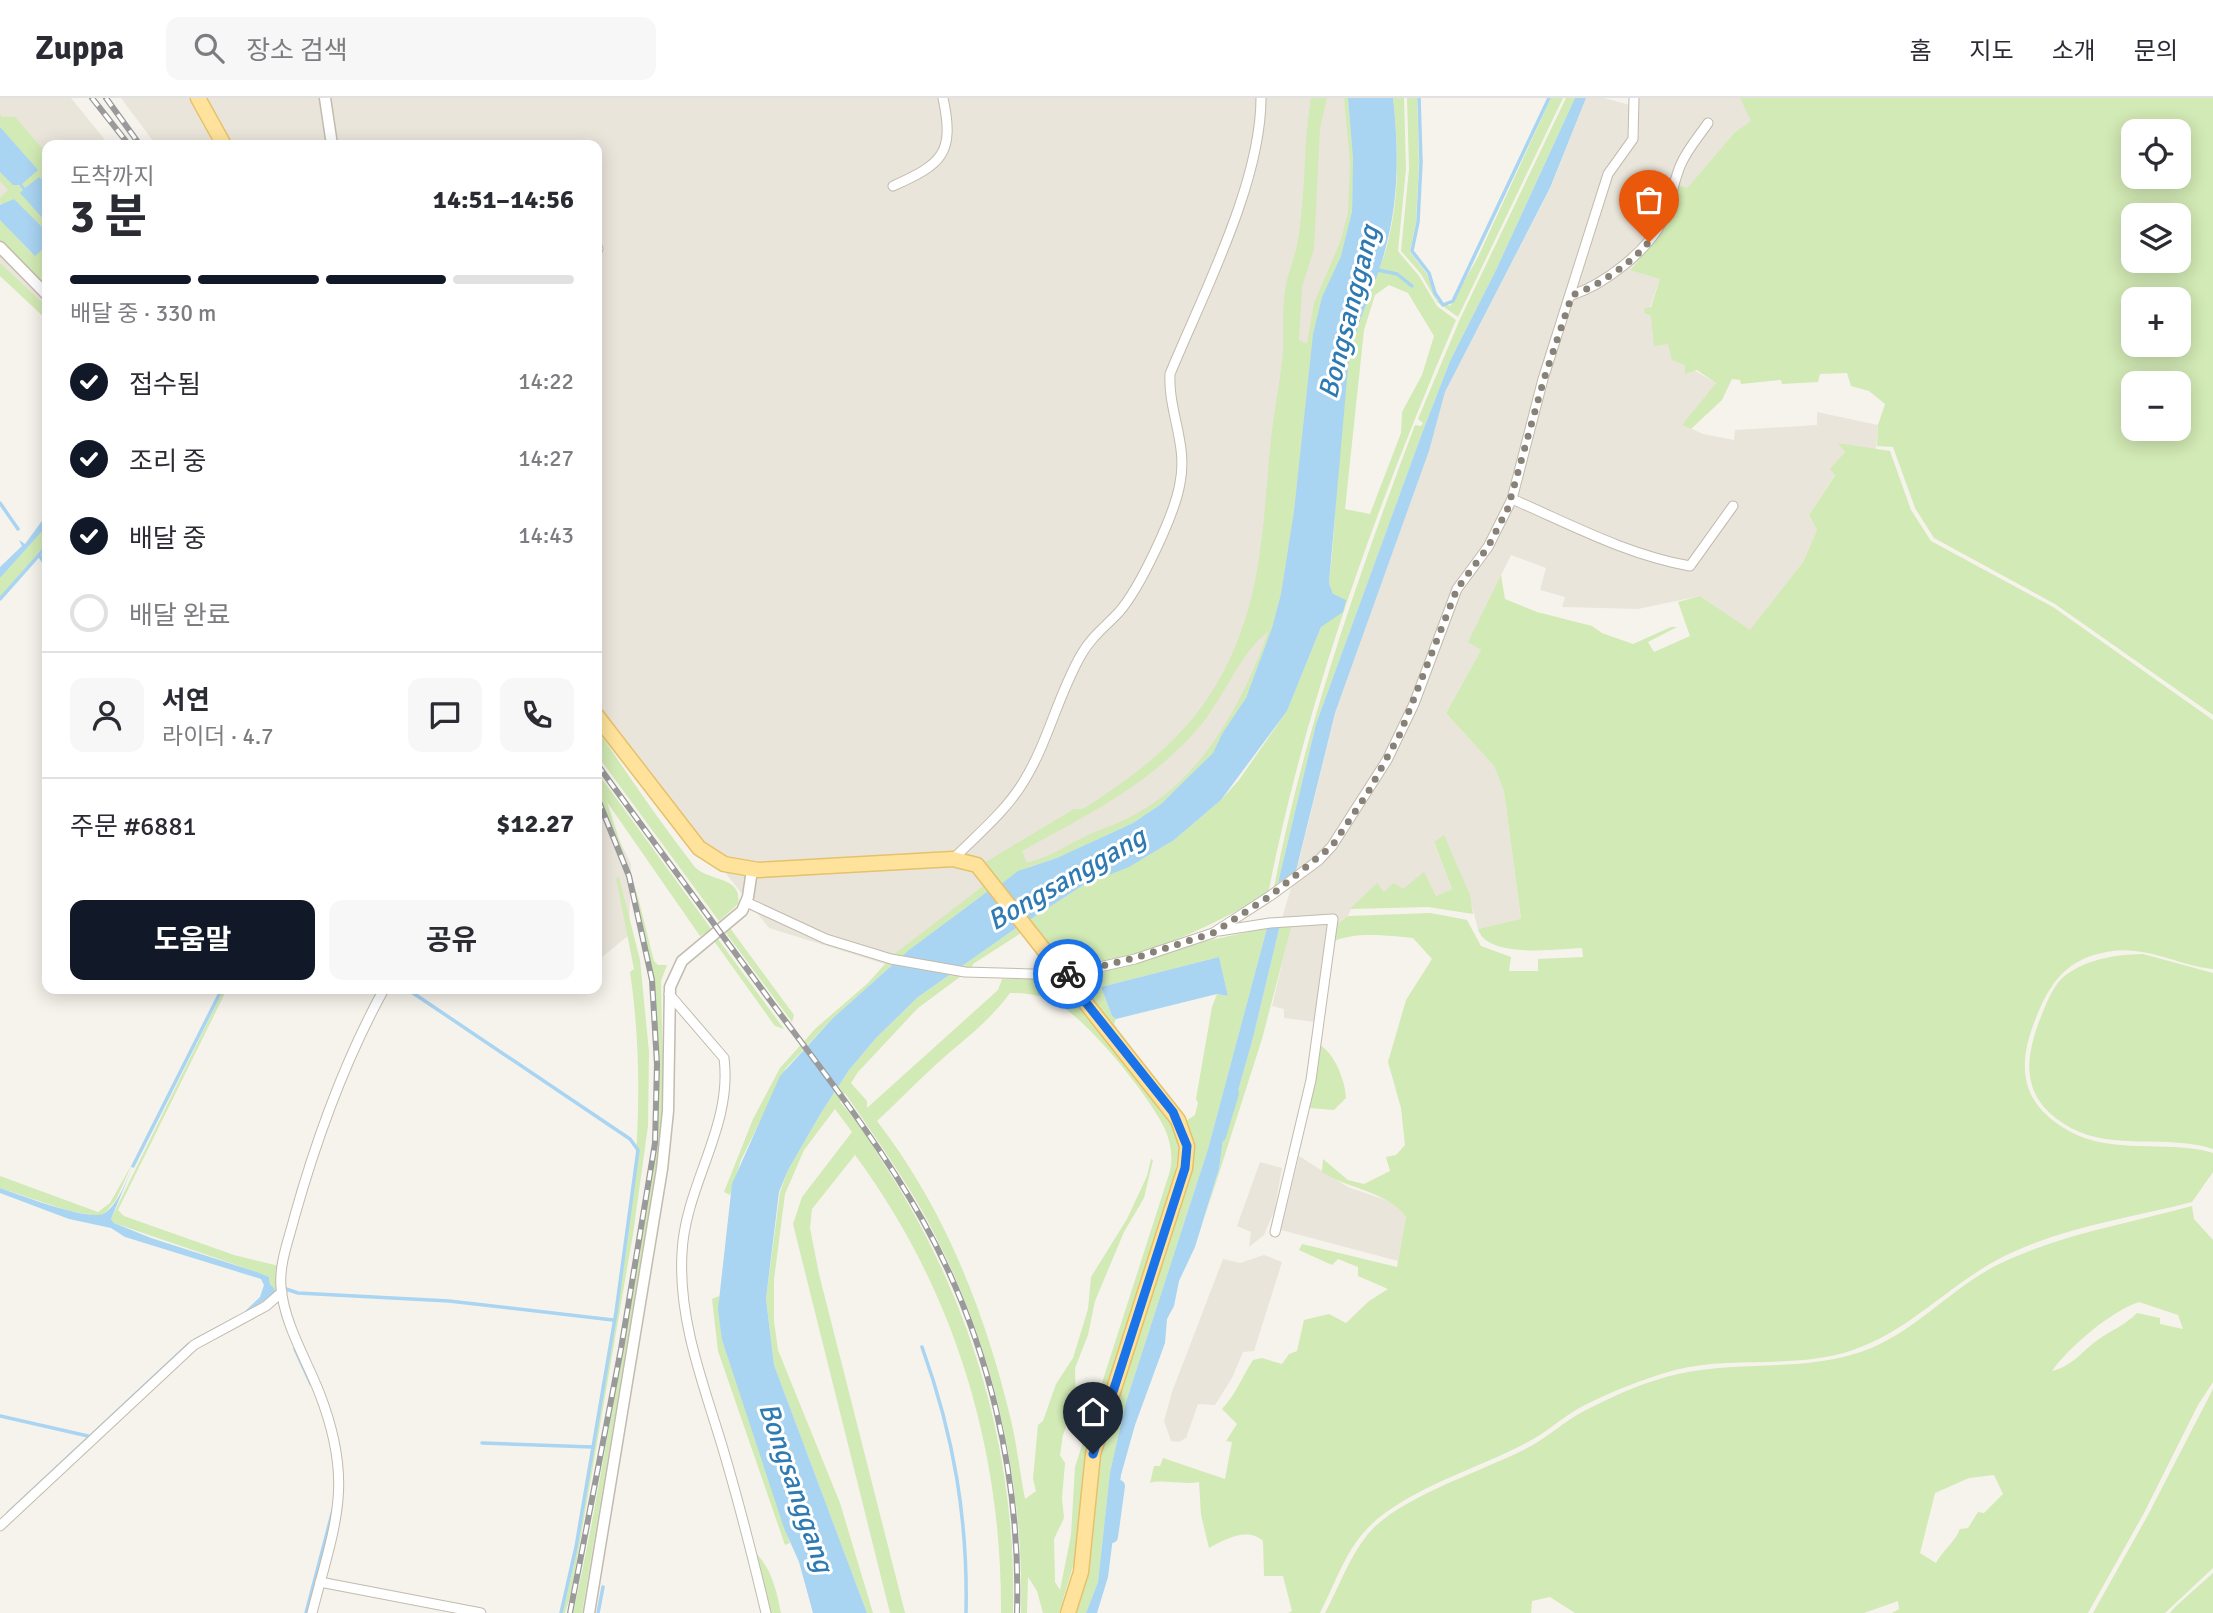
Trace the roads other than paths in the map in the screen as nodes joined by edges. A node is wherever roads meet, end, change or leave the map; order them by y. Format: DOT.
graph roads {
  1 [pos="198,98"];
  2 [pos="325,98"];
  3 [pos="943,98"];
  4 [pos="1261,98"];
  5 [pos="1634,98"];
  6 [pos="1708,123"];
  7 [pos="221,140"];
  8 [pos="331,140"];
  9 [pos="893,186"];
  10 [pos="0,247"];
  11 [pos="42,290"];
  12 [pos="1572,295"];
  13 [pos="1512,499"];
  14 [pos="1732,506"];
  15 [pos="602,722"];
  16 [pos="953,859"];
  17 [pos="752,870"];
  18 [pos="746,902"];
  19 [pos="1213,933"];
  20 [pos="1064,975"];
  21 [pos="381,994"];
  22 [pos="669,994"];
  23 [pos="1276,1232"];
  24 [pos="282,1292"];
  25 [pos="0,1526"];
  26 [pos="320,1582"];
  27 [pos="312,1613"];
  28 [pos="481,1613"];
  29 [pos="589,1613"];
  30 [pos="766,1613"];
  31 [pos="1068,1613"];
  1 -- 7 [label="main road"];
  2 -- 8 [label="street"];
  3 -- 9 [label="street"];
  4 -- 16 [label="street"];
  5 -- 12 [label="street"];
  6 -- 12 [label="street"];
  10 -- 11 [label="street"];
  12 -- 13 [label="street"];
  13 -- 14 [label="street"];
  13 -- 19 [label="street"];
  15 -- 17 [label="main road"];
  16 -- 17 [label="main road"];
  16 -- 20 [label="main road"];
  17 -- 18 [label="street"];
  18 -- 20 [label="street"];
  18 -- 22 [label="street"];
  19 -- 20 [label="street"];
  19 -- 23 [label="street"];
  20 -- 31 [label="main road"];
  21 -- 24 [label="street"];
  22 -- 29 [label="street"];
  22 -- 30 [label="street"];
  24 -- 25 [label="street"];
  24 -- 26 [label="street"];
  26 -- 27 [label="street"];
  26 -- 28 [label="street"];
}
